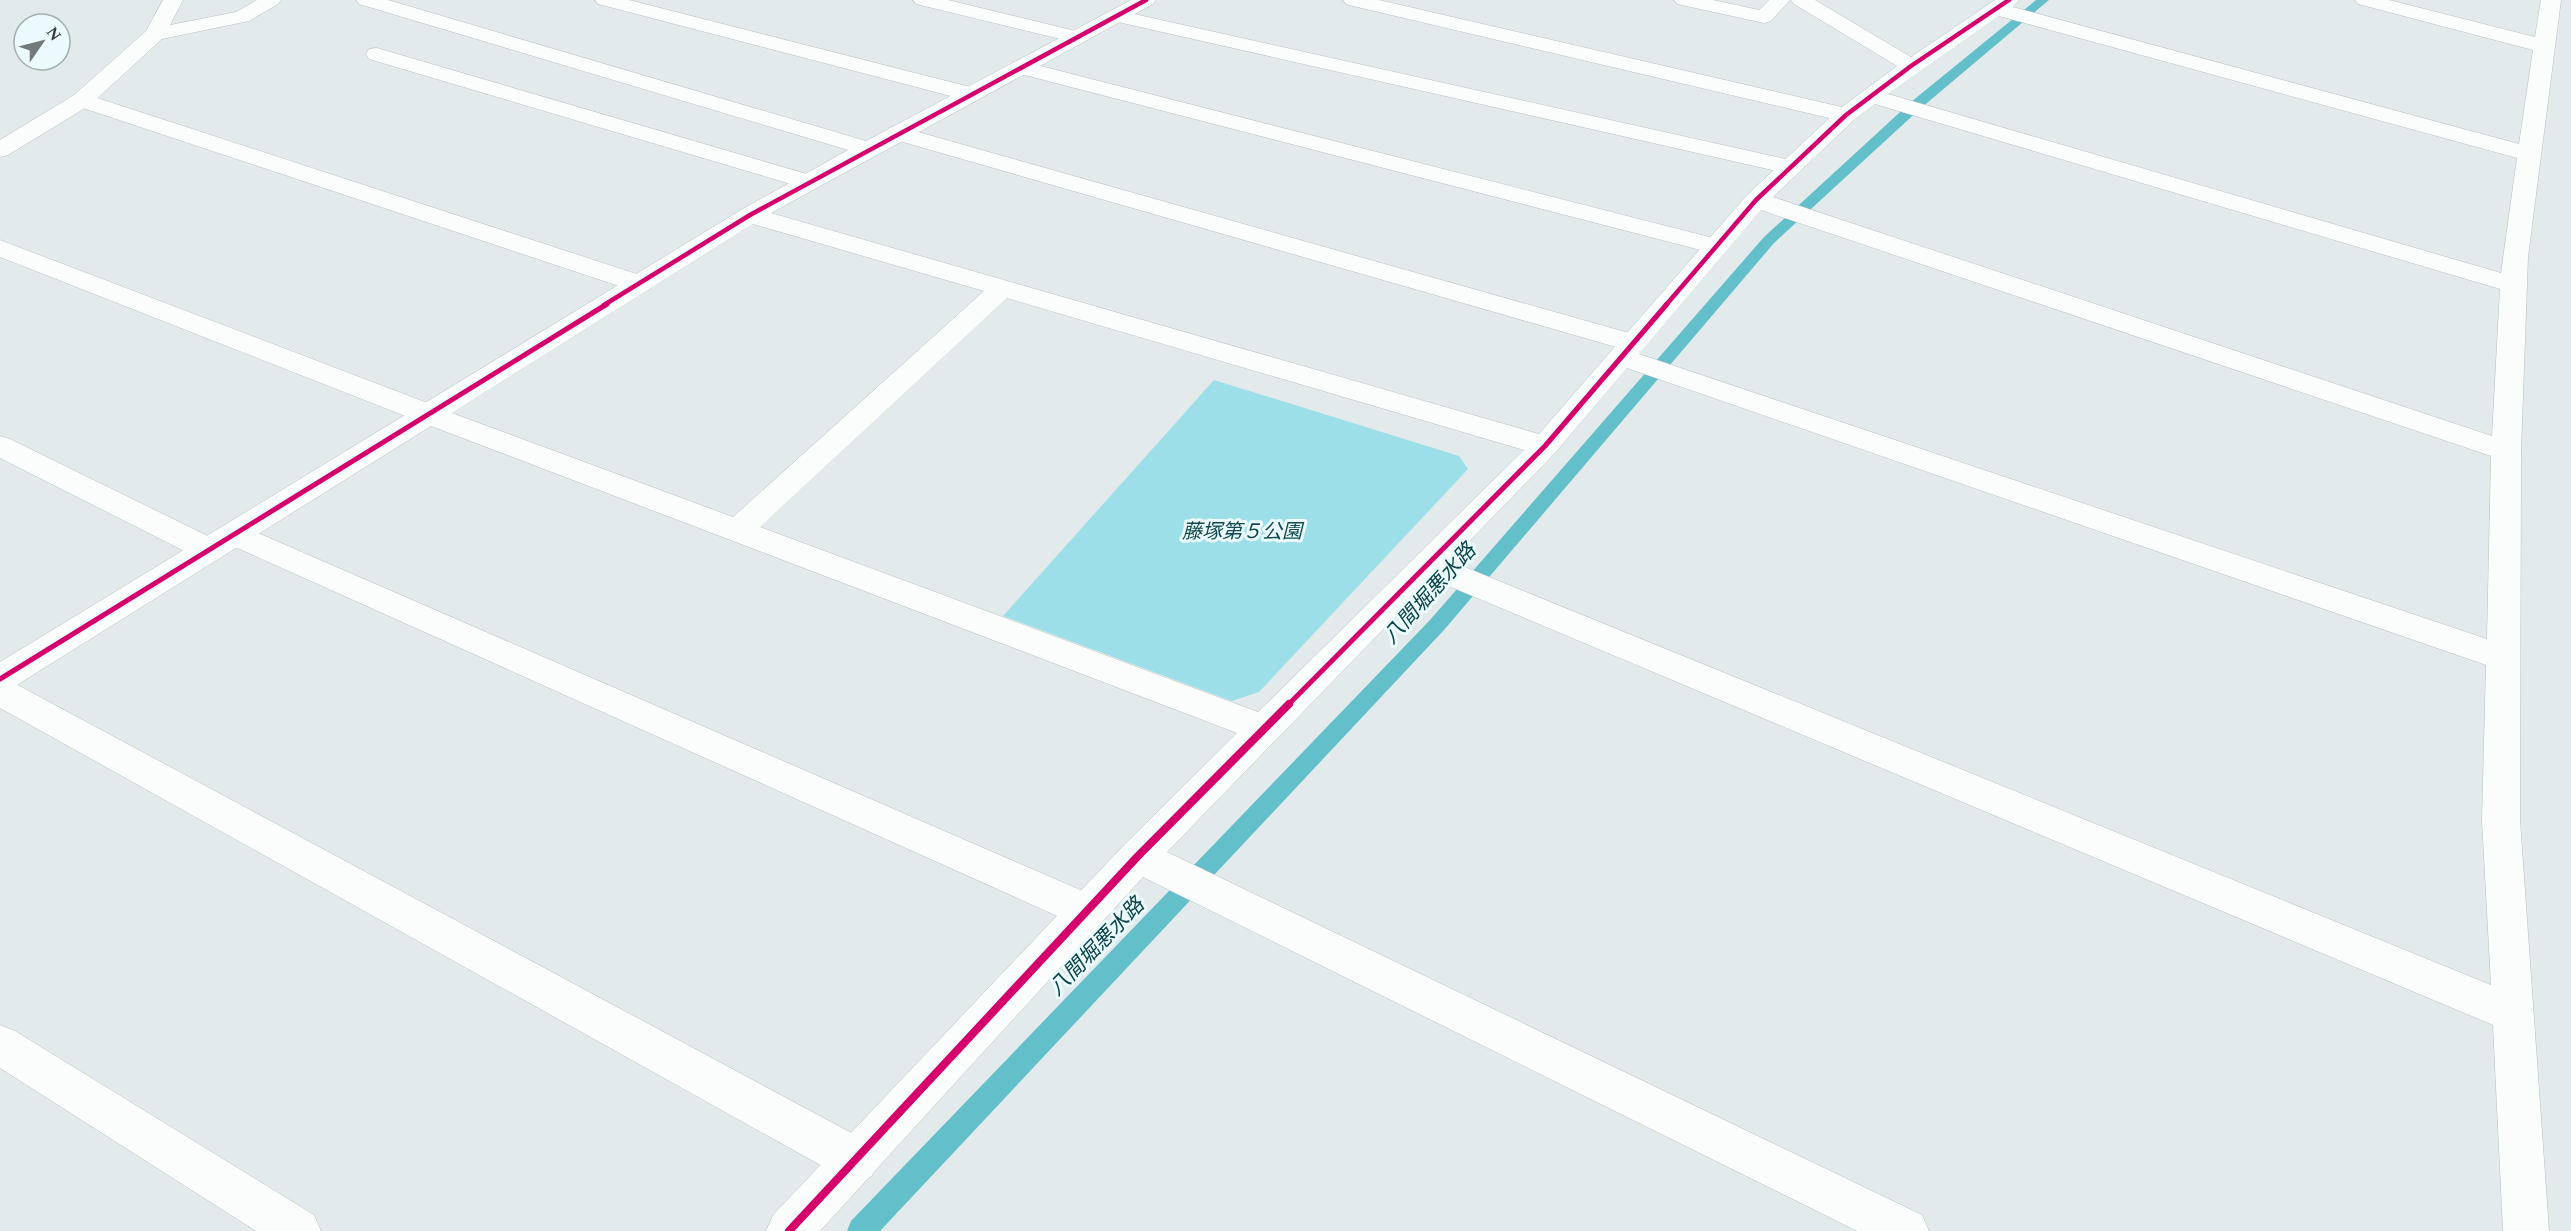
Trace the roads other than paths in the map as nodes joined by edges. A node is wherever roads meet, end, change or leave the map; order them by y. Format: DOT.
graph roads {
  1 [pos="173,0"];
  2 [pos="272,0"];
  3 [pos="366,0"];
  4 [pos="605,0"];
  5 [pos="922,0"];
  6 [pos="1146,0"];
  7 [pos="1353,0"];
  8 [pos="1684,0"];
  9 [pos="1780,0"];
  10 [pos="1801,0"];
  11 [pos="2366,0"];
  12 [pos="2551,0"];
  13 [pos="2003,5"];
  14 [pos="1116,16"];
  15 [pos="154,34"];
  16 [pos="1077,37"];
  17 [pos="2544,46"];
  18 [pos="377,54"];
  19 [pos="1911,66"];
  20 [pos="1021,67"];
  21 [pos="970,94"];
  22 [pos="1871,96"];
  23 [pos="82,100"];
  24 [pos="1846,115"];
  25 [pos="897,133"];
  26 [pos="868,149"];
  27 [pos="0,150"];
  28 [pos="2529,154"];
  29 [pos="1790,167"];
  30 [pos="809,182"];
  31 [pos="1756,200"];
  32 [pos="750,215"];
  33 [pos="1716,246"];
  34 [pos="0,248"];
  35 [pos="640,284"];
  36 [pos="2514,285"];
  37 [pos="1002,289"];
  38 [pos="1627,350"];
  39 [pos="428,414"];
  40 [pos="0,446"];
  41 [pos="1545,446"];
  42 [pos="2506,451"];
  43 [pos="737,531"];
  44 [pos="222,542"];
  45 [pos="1427,564"];
  46 [pos="2503,658"];
  47 [pos="0,679"];
  48 [pos="0,692"];
  49 [pos="1264,729"];
  50 [pos="1138,856"];
  51 [pos="1087,911"];
  52 [pos="2513,1014"];
  53 [pos="0,1046"];
  54 [pos="856,1160"];
  55 [pos="298,1231"];
  56 [pos="789,1231"];
  57 [pos="1906,1231"];
  58 [pos="2526,1231"];
  1 -- 15 [label="street"];
  2 -- 15 [label="street"];
  3 -- 26 [label="street"];
  4 -- 21 [label="street"];
  5 -- 16 [label="street"];
  6 -- 14 [label="street"];
  7 -- 24 [label="street"];
  8 -- 9 [label="street"];
  10 -- 19 [label="street"];
  11 -- 17 [label="street"];
  12 -- 17 [label="street"];
  13 -- 19 [label="street"];
  13 -- 28 [label="street"];
  14 -- 16 [label="street"];
  14 -- 29 [label="street"];
  15 -- 23 [label="street"];
  16 -- 20 [label="street"];
  17 -- 28 [label="street"];
  18 -- 30 [label="street"];
  19 -- 22 [label="street"];
  20 -- 21 [label="street"];
  20 -- 33 [label="street"];
  21 -- 25 [label="street"];
  22 -- 24 [label="street"];
  22 -- 36 [label="street"];
  23 -- 27 [label="street"];
  23 -- 35 [label="street"];
  24 -- 29 [label="street"];
  25 -- 26 [label="street"];
  25 -- 38 [label="street"];
  26 -- 30 [label="street"];
  28 -- 36 [label="street"];
  29 -- 31 [label="street"];
  30 -- 32 [label="street"];
  31 -- 33 [label="street"];
  31 -- 42 [label="street"];
  32 -- 35 [label="street"];
  32 -- 37 [label="street"];
  33 -- 38 [label="street"];
  34 -- 39 [label="street"];
  35 -- 39 [label="street"];
  36 -- 42 [label="street"];
  37 -- 41 [label="street"];
  37 -- 43 [label="street"];
  38 -- 41 [label="street"];
  38 -- 46 [label="street"];
  39 -- 43 [label="street"];
  39 -- 44 [label="street"];
  40 -- 44 [label="street"];
  41 -- 45 [label="street"];
  42 -- 46 [label="street"];
  43 -- 49 [label="street"];
  44 -- 47 [label="street"];
  44 -- 51 [label="street"];
  45 -- 49 [label="street"];
  45 -- 52 [label="street"];
  46 -- 52 [label="street"];
  48 -- 54 [label="street"];
  49 -- 50 [label="street"];
  50 -- 51 [label="street"];
  50 -- 57 [label="street"];
  51 -- 54 [label="street"];
  52 -- 58 [label="street"];
  53 -- 55 [label="street"];
  54 -- 56 [label="street"];
}
